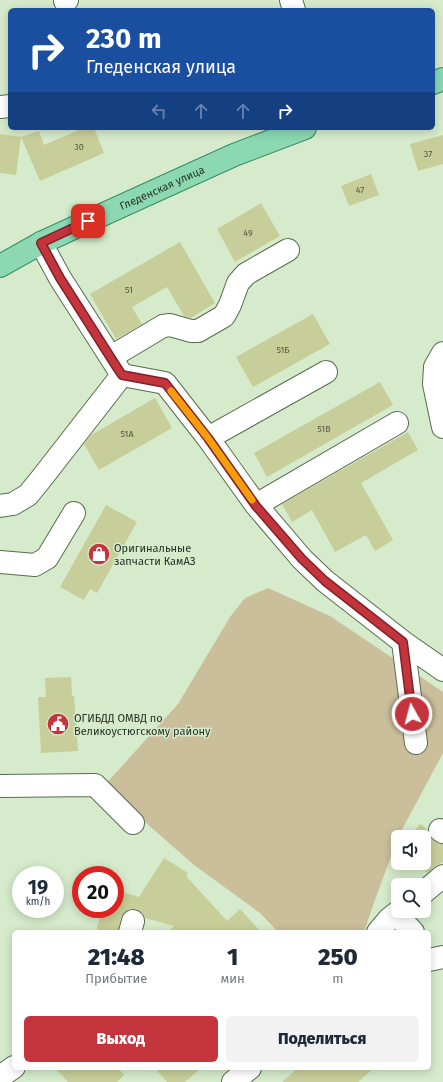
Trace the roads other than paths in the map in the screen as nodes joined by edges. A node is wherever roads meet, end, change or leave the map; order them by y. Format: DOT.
graph roads {
  1 [pos="300,130"];
  2 [pos="41,243"];
  3 [pos="288,250"];
  4 [pos="0,266"];
  5 [pos="443,353"];
  6 [pos="117,366"];
  7 [pos="326,372"];
  8 [pos="397,423"];
  9 [pos="443,427"];
  10 [pos="208,438"];
  11 [pos="0,506"];
  12 [pos="256,506"];
  13 [pos="74,513"];
  14 [pos="0,562"];
  15 [pos="403,642"];
  16 [pos="443,670"];
  17 [pos="416,743"];
  18 [pos="0,786"];
  19 [pos="133,823"];
  20 [pos="443,876"];
  21 [pos="431,886"];
  22 [pos="391,918"];
  23 [pos="402,918"];
  24 [pos="380,930"];
  25 [pos="412,930"];
  26 [pos="12,1068"];
  27 [pos="248,1070"];
  28 [pos="0,1077"];
  29 [pos="233,1082"];
  1 -- 2 [label="main road, Гледенская улица"];
  2 -- 4 [label="main road, Гледенская улица"];
  2 -- 6 [label="street"];
  3 -- 6 [label="street"];
  5 -- 9 [label="street"];
  6 -- 10 [label="street"];
  6 -- 11 [label="street"];
  7 -- 10 [label="street"];
  8 -- 12 [label="street"];
  10 -- 12 [label="street"];
  12 -- 15 [label="street"];
  13 -- 14 [label="street"];
  15 -- 16 [label="street"];
  15 -- 17 [label="street"];
  18 -- 19 [label="street"];
  20 -- 21 [label="street"];
  22 -- 24 [label="street"];
  23 -- 25 [label="street"];
  26 -- 28 [label="street"];
  27 -- 29 [label="street"];
}
